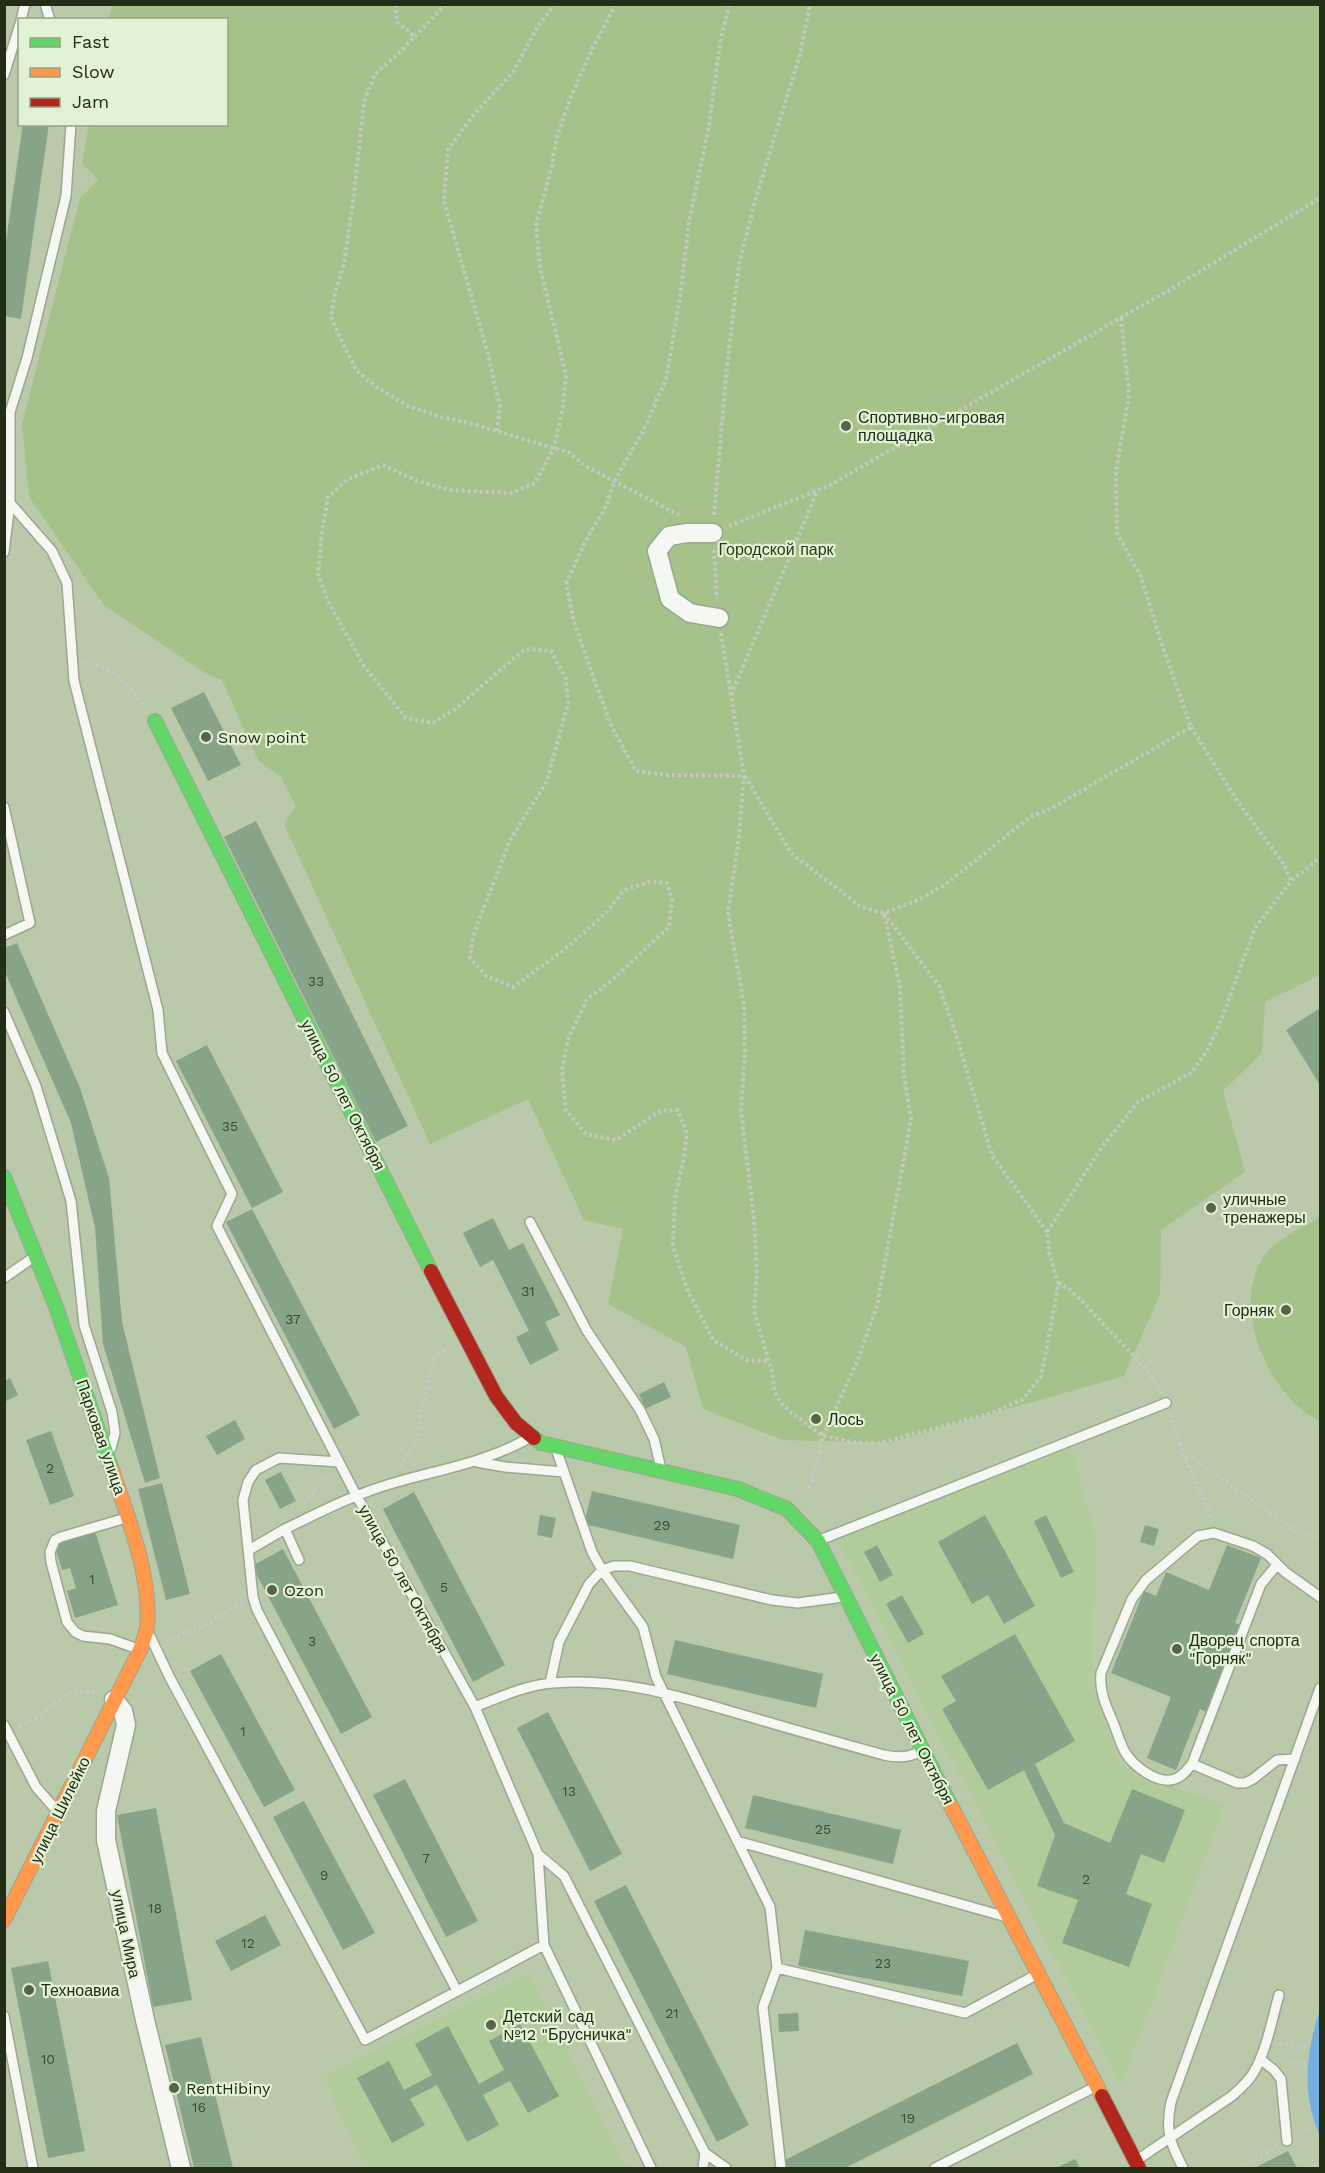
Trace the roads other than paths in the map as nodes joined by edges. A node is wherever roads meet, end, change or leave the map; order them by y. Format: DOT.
graph roads {
  1 [pos="18,29"];
  2 [pos="4,75"];
  3 [pos="70,126"];
  4 [pos="10,503"];
  5 [pos="713,533"];
  6 [pos="4,552"];
  7 [pos="719,618"];
  8 [pos="155,721"];
  9 [pos="4,807"];
  10 [pos="4,935"];
  11 [pos="4,1012"];
  12 [pos="4,1177"];
  13 [pos="530,1222"];
  14 [pos="36,1255"];
  15 [pos="4,1278"];
  16 [pos="1167,1403"];
  17 [pos="531,1437"];
  18 [pos="555,1447"];
  19 [pos="108,1459"];
  20 [pos="339,1462"];
  21 [pos="477,1462"];
  22 [pos="661,1471"];
  23 [pos="564,1472"];
  24 [pos="356,1495"];
  25 [pos="128,1517"];
  26 [pos="285,1529"];
  27 [pos="818,1541"];
  28 [pos="249,1550"];
  29 [pos="298,1560"];
  30 [pos="1277,1565"];
  31 [pos="602,1570"];
  32 [pos="845,1596"];
  33 [pos="1320,1597"];
  34 [pos="147,1629"];
  35 [pos="140,1650"];
  36 [pos="550,1683"];
  37 [pos="1320,1688"];
  38 [pos="663,1692"];
  39 [pos="114,1700"];
  40 [pos="475,1707"];
  41 [pos="6,1729"];
  42 [pos="922,1751"];
  43 [pos="1295,1759"];
  44 [pos="1192,1764"];
  45 [pos="59,1812"];
  46 [pos="737,1841"];
  47 [pos="538,1854"];
  48 [pos="1008,1917"];
  49 [pos="4,1920"];
  50 [pos="544,1945"];
  51 [pos="777,1968"];
  52 [pos="1038,1974"];
  53 [pos="457,1991"];
  54 [pos="1280,1995"];
  55 [pos="4,2016"];
  56 [pos="1260,2059"];
  57 [pos="1096,2086"];
  58 [pos="1170,2138"];
  59 [pos="1287,2141"];
  60 [pos="705,2153"];
  61 [pos="1137,2165"];
  62 [pos="33,2169"];
  63 [pos="181,2169"];
  64 [pos="651,2169"];
  65 [pos="703,2169"];
  66 [pos="726,2169"];
  67 [pos="780,2169"];
  68 [pos="934,2169"];
  69 [pos="1183,2169"];
  1 -- 2 [label="lane"];
  3 -- 4 [label="lane"];
  4 -- 6 [label="lane"];
  4 -- 20 [label="lane, улица 50 лет Октября"];
  5 -- 7 [label="street"];
  8 -- 17 [label="street, улица 50 лет Октября"];
  9 -- 10 [label="lane"];
  11 -- 19 [label="lane"];
  12 -- 14 [label="street, Парковая улица"];
  13 -- 22 [label="lane"];
  14 -- 15 [label="lane"];
  14 -- 19 [label="street, Парковая улица"];
  16 -- 27 [label="lane"];
  17 -- 18 [label="street, улица 50 лет Октября"];
  17 -- 21 [label="lane"];
  18 -- 22 [label="street, улица 50 лет Октября"];
  18 -- 23 [label="lane"];
  19 -- 25 [label="street, Парковая улица"];
  20 -- 24 [label="lane, улица 50 лет Октября"];
  20 -- 28 [label="lane"];
  21 -- 23 [label="lane"];
  21 -- 24 [label="lane"];
  22 -- 27 [label="street, улица 50 лет Октября"];
  23 -- 31 [label="lane"];
  24 -- 26 [label="lane"];
  24 -- 40 [label="lane, улица 50 лет Октября"];
  25 -- 34 [label="street, Парковая улица"];
  25 -- 35 [label="lane"];
  26 -- 28 [label="lane"];
  26 -- 29 [label="lane"];
  27 -- 32 [label="street, улица 50 лет Октября"];
  28 -- 53 [label="lane"];
  30 -- 33 [label="lane"];
  30 -- 44 [label="lane"];
  30 -- 44 [label="lane"];
  31 -- 32 [label="lane"];
  31 -- 36 [label="lane"];
  31 -- 38 [label="lane"];
  32 -- 42 [label="street, улица 50 лет Октября"];
  34 -- 35 [label="street, Парковая улица"];
  34 -- 53 [label="lane"];
  35 -- 39 [label="street, Парковая улица"];
  36 -- 38 [label="lane"];
  36 -- 40 [label="lane"];
  37 -- 43 [label="lane"];
  38 -- 42 [label="lane"];
  38 -- 46 [label="lane"];
  39 -- 45 [label="street, улица Шилейко"];
  39 -- 63 [label="street, улица Мира"];
  40 -- 47 [label="lane, улица 50 лет Октября"];
  41 -- 45 [label="lane"];
  42 -- 48 [label="street, улица 50 лет Октября"];
  43 -- 44 [label="lane"];
  43 -- 58 [label="lane"];
  45 -- 49 [label="street, улица Шилейко"];
  46 -- 48 [label="lane"];
  46 -- 51 [label="lane"];
  47 -- 50 [label="lane, улица 50 лет Октября"];
  47 -- 60 [label="lane"];
  48 -- 52 [label="street, улица 50 лет Октября"];
  50 -- 53 [label="lane"];
  50 -- 64 [label="lane, улица 50 лет Октября"];
  51 -- 52 [label="lane"];
  51 -- 67 [label="lane"];
  52 -- 57 [label="street, улица 50 лет Октября"];
  54 -- 56 [label="lane"];
  55 -- 62 [label="lane"];
  56 -- 58 [label="lane"];
  56 -- 59 [label="lane"];
  57 -- 61 [label="street, улица 50 лет Октября"];
  57 -- 68 [label="lane"];
  58 -- 61 [label="lane"];
  58 -- 69 [label="lane"];
  60 -- 65 [label="lane"];
  60 -- 66 [label="lane"];
}
